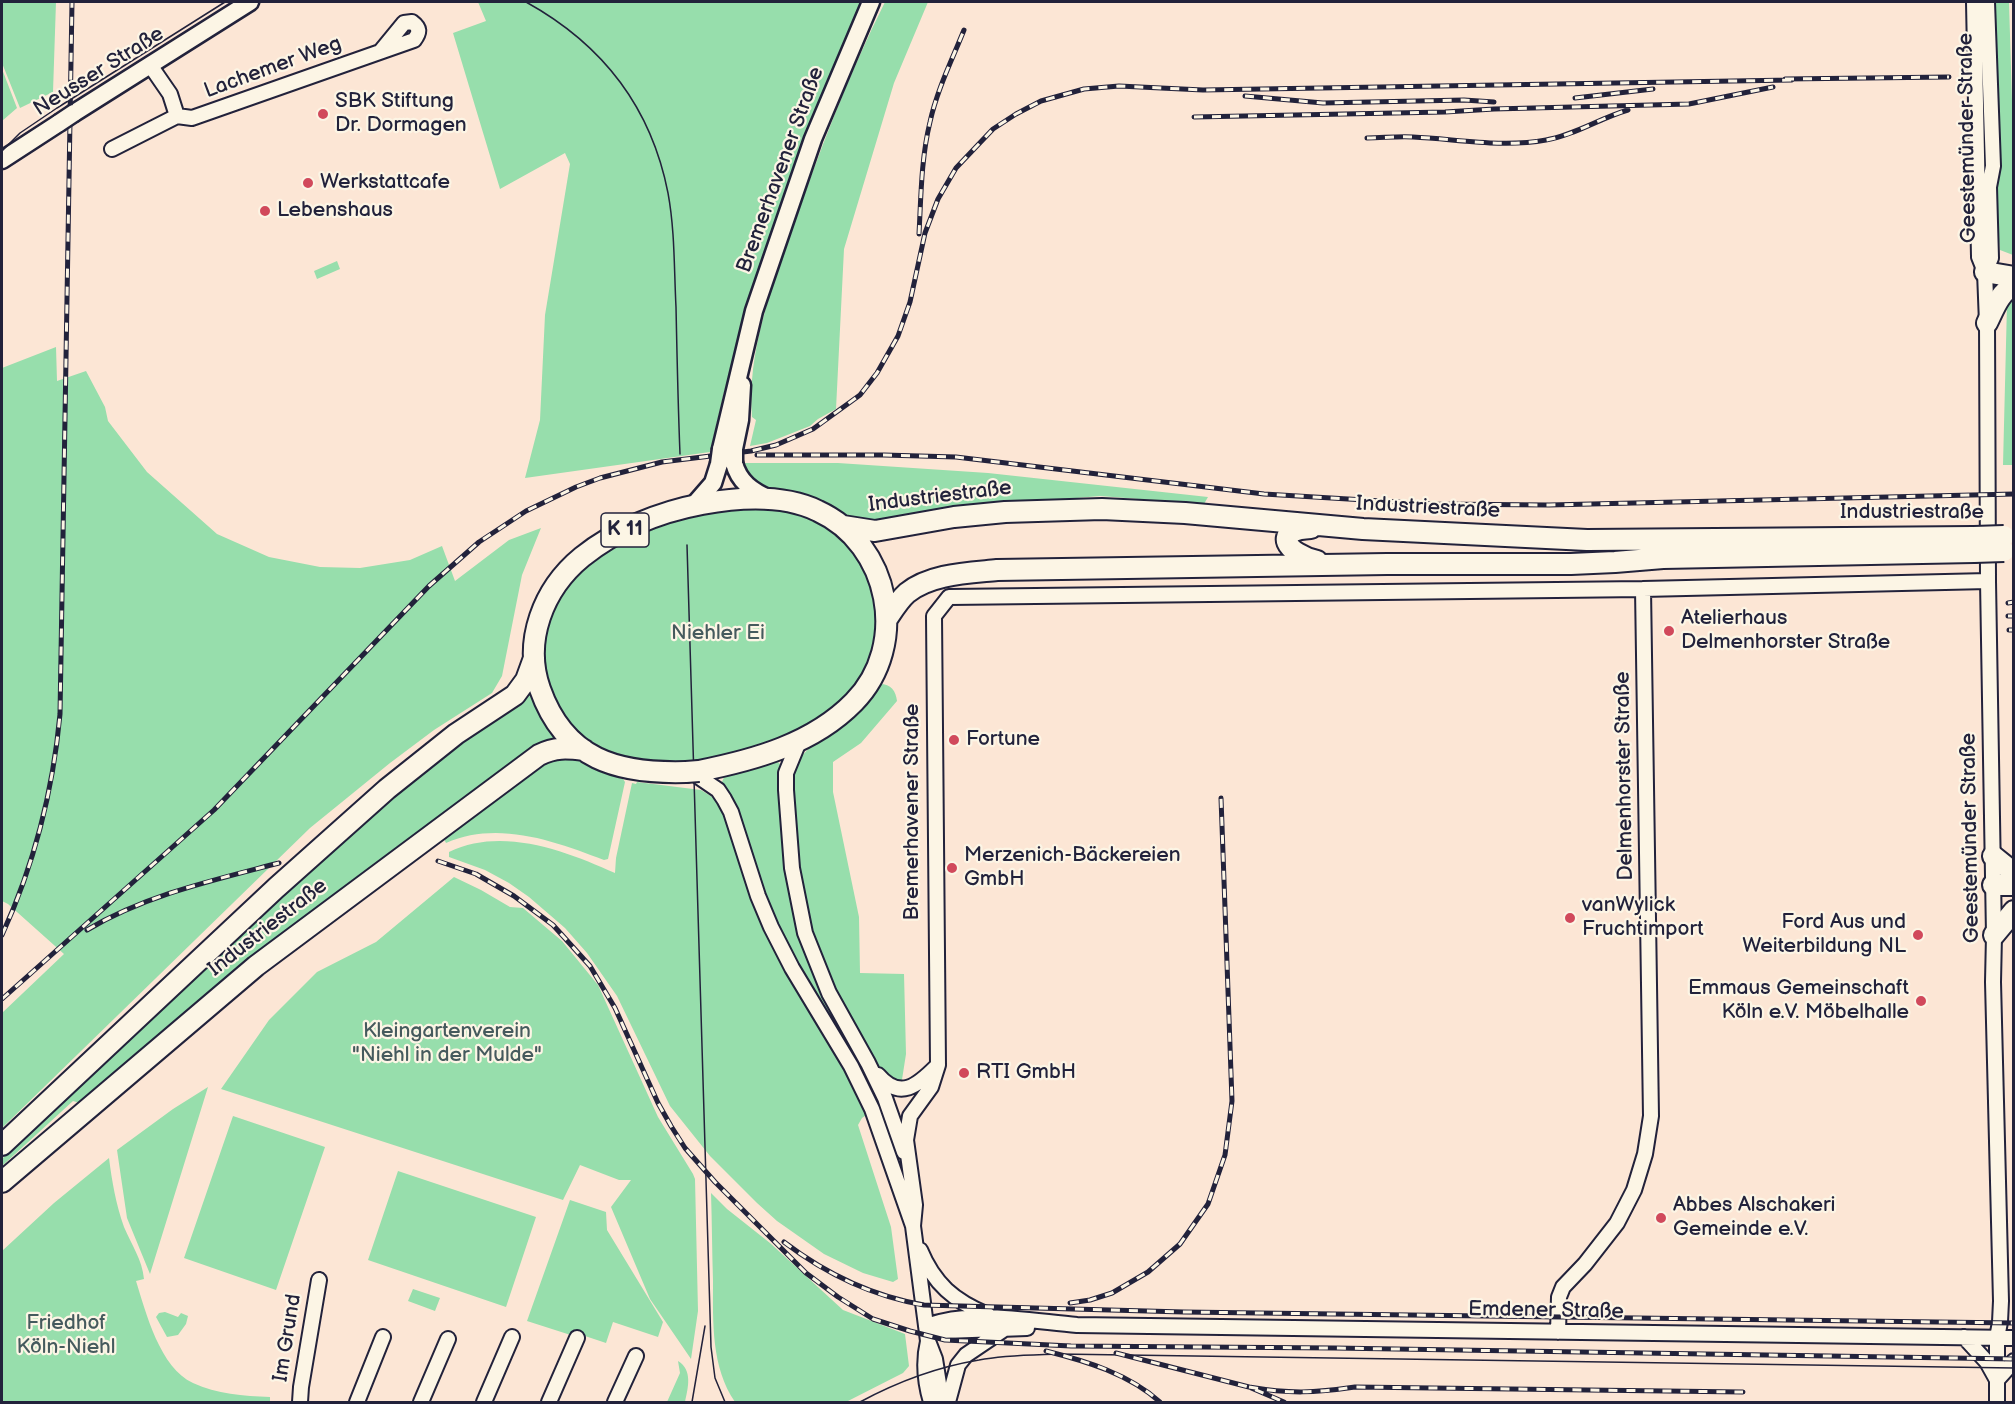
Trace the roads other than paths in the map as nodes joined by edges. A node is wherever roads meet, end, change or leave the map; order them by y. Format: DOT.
graph roads {
  1 [pos="250,2"];
  2 [pos="871,2"];
  3 [pos="1974,2"];
  4 [pos="1987,2"];
  5 [pos="381,51"];
  6 [pos="150,65"];
  7 [pos="177,117"];
  8 [pos="112,149"];
  9 [pos="2,160"];
  10 [pos="2013,267"];
  11 [pos="1985,272"];
  12 [pos="2013,277"];
  13 [pos="2013,285"];
  14 [pos="1987,323"];
  15 [pos="727,456"];
  16 [pos="771,499"];
  17 [pos="693,506"];
  18 [pos="838,523"];
  19 [pos="1344,528"];
  20 [pos="1974,544"];
  21 [pos="2009,544"];
  22 [pos="1337,566"];
  23 [pos="1988,581"];
  24 [pos="1643,589"];
  25 [pos="887,619"];
  26 [pos="535,644"];
  27 [pos="801,739"];
  28 [pos="584,750"];
  29 [pos="694,774"];
  30 [pos="1993,856"];
  31 [pos="2013,873"];
  32 [pos="2013,885"];
  33 [pos="1993,891"];
  34 [pos="2013,896"];
  35 [pos="2013,911"];
  36 [pos="1994,935"];
  37 [pos="868,1063"];
  38 [pos="938,1065"];
  39 [pos="872,1109"];
  40 [pos="910,1116"];
  41 [pos="894,1122"];
  42 [pos="2,1145"];
  43 [pos="909,1164"];
  44 [pos="2,1182"];
  45 [pos="914,1231"];
  46 [pos="319,1280"];
  47 [pos="1000,1324"];
  48 [pos="926,1326"];
  49 [pos="1558,1332"];
  50 [pos="383,1337"];
  51 [pos="512,1337"];
  52 [pos="1964,1337"];
  53 [pos="577,1338"];
  54 [pos="1997,1338"];
  55 [pos="2013,1338"];
  56 [pos="448,1339"];
  57 [pos="928,1341"];
  58 [pos="636,1356"];
  59 [pos="2013,1361"];
  60 [pos="1997,1380"];
  61 [pos="300,1402"];
  62 [pos="357,1402"];
  63 [pos="421,1402"];
  64 [pos="484,1402"];
  65 [pos="549,1402"];
  66 [pos="615,1402"];
  67 [pos="931,1402"];
  68 [pos="942,1402"];
  69 [pos="948,1402"];
  70 [pos="1997,1402"];
  1 -- 6 [label="main road, Neusser Straße"];
  2 -- 15 [label="main road, Bremerhavener Straße"];
  3 -- 11 [label="street, Geestemünder Straße"];
  4 -- 11 [label="street, Geestemünder Straße"];
  5 -- 7 [label="street, Lachemer Weg"];
  6 -- 7 [label="street"];
  6 -- 9 [label="main road, Neusser Straße, bridge"];
  7 -- 8 [label="street, Lachemer Weg"];
  10 -- 11 [label="highway"];
  11 -- 12 [label="highway"];
  11 -- 14 [label="street, Geestemünder Straße"];
  13 -- 14 [label="highway"];
  14 -- 23 [label="street, Geestemünder Straße"];
  15 -- 16 [label="main road, K 11"];
  15 -- 17 [label="main road, Bremerhavener Straße"];
  16 -- 17 [label="highway, K 11"];
  16 -- 18 [label="highway, K 11"];
  17 -- 26 [label="highway, K 11"];
  18 -- 19 [label="highway, Industriestraße"];
  18 -- 25 [label="highway, K 11"];
  19 -- 20 [label="highway, Industriestraße"];
  19 -- 22 [label="highway"];
  20 -- 21 [label="highway, Industriestraße, bridge"];
  20 -- 22 [label="highway, Industriestraße"];
  22 -- 25 [label="highway, Industriestraße"];
  23 -- 24 [label="street"];
  23 -- 30 [label="street, Geestemünder Straße"];
  24 -- 38 [label="street, Bremerhavener Straße"];
  24 -- 49 [label="street, Delmenhorster Straße"];
  25 -- 27 [label="highway, K 11"];
  26 -- 28 [label="highway, K 11"];
  26 -- 42 [label="highway, Industriestraße"];
  27 -- 29 [label="highway, K 11"];
  27 -- 37 [label="street, Bremerhavener Straße"];
  28 -- 29 [label="highway, K 11"];
  28 -- 44 [label="highway, Industriestraße"];
  29 -- 39 [label="street, Bremerhavener Straße"];
  30 -- 31 [label="highway"];
  30 -- 33 [label="street, Geestemünder Straße"];
  32 -- 33 [label="highway"];
  33 -- 34 [label="highway"];
  33 -- 36 [label="street, Geestemünder Straße"];
  35 -- 36 [label="highway"];
  36 -- 54 [label="street, Geestemünder Straße"];
  37 -- 38 [label="street, Bremerhavener Straße"];
  37 -- 41 [label="street, Bremerhavener Straße"];
  38 -- 40 [label="street, Bremerhavener Straße"];
  39 -- 41 [label="street"];
  39 -- 45 [label="street, Bremerhavener Straße"];
  40 -- 41 [label="street"];
  40 -- 43 [label="street, Bremerhavener Straße"];
  41 -- 43 [label="street, Bremerhavener Straße"];
  43 -- 45 [label="street, Bremerhavener Straße"];
  45 -- 47 [label="street, Emdener Straße"];
  45 -- 48 [label="street, Bremerhavener Straße"];
  46 -- 61 [label="street, Im Grund"];
  47 -- 48 [label="street, Emdener Straße"];
  47 -- 49 [label="street, Emdener Straße"];
  47 -- 69 [label="street, Emdener Straße"];
  48 -- 57 [label="street, Bremerhavener Straße"];
  49 -- 52 [label="street, Emdener Straße"];
  50 -- 62 [label="street"];
  51 -- 64 [label="street"];
  52 -- 54 [label="street, Emdener Straße"];
  52 -- 60 [label="street"];
  53 -- 65 [label="street"];
  54 -- 55 [label="street, Emdener Straße"];
  54 -- 60 [label="street, Geestemünder Straße"];
  56 -- 63 [label="street"];
  57 -- 67 [label="street, Bremerhavener Straße"];
  57 -- 68 [label="street, Bremerhavener Straße"];
  58 -- 66 [label="street"];
  59 -- 60 [label="street"];
  60 -- 70 [label="street, Geestemünder Straße"];
}
